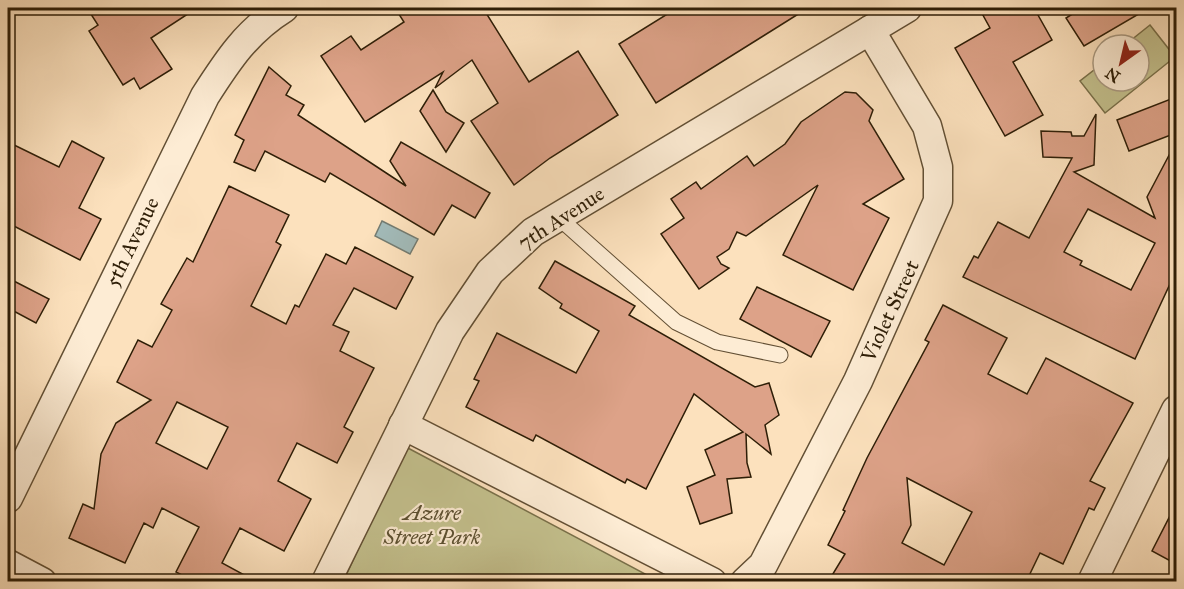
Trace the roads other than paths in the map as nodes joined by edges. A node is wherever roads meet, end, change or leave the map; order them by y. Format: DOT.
graph roads {
  1 [pos="284,8"];
  2 [pos="907,8"];
  3 [pos="870,30"];
  4 [pos="558,217"];
  5 [pos="780,355"];
  6 [pos="1176,411"];
  7 [pos="404,425"];
  8 [pos="8,498"];
  9 [pos="8,564"];
  10 [pos="42,582"];
  11 [pos="326,582"];
  12 [pos="712,582"];
  13 [pos="745,582"];
  14 [pos="1092,582"];
  1 -- 8 [label="street, 5th Avenue"];
  2 -- 3 [label="street, 7th Avenue"];
  3 -- 4 [label="street, 7th Avenue"];
  3 -- 13 [label="street, Violet Street"];
  4 -- 5 [label="lane"];
  4 -- 7 [label="street, 7th Avenue"];
  6 -- 14 [label="street"];
  7 -- 11 [label="street, 7th Avenue"];
  7 -- 12 [label="street"];
  9 -- 10 [label="street"];
}
